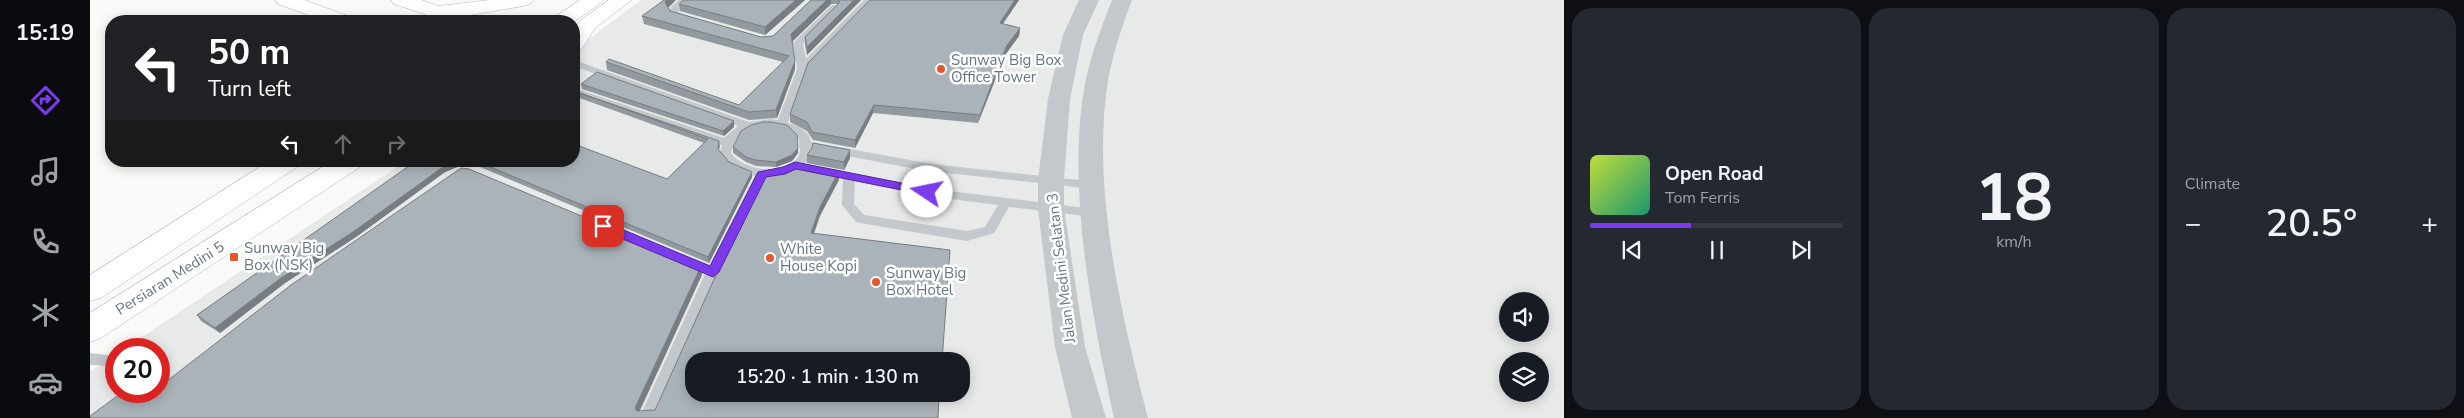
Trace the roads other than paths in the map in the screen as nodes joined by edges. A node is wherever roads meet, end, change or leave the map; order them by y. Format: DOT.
graph roads {
  1 [pos="284,0"];
  2 [pos="401,0"];
  3 [pos="522,0"];
  4 [pos="542,0"];
  5 [pos="594,0"];
  6 [pos="622,0"];
  7 [pos="685,0"];
  8 [pos="869,0"];
  9 [pos="1089,0"];
  10 [pos="1122,0"];
  11 [pos="835,7"];
  12 [pos="439,12"];
  13 [pos="327,15"];
  14 [pos="448,15"];
  15 [pos="518,15"];
  16 [pos="571,15"];
  17 [pos="697,22"];
  18 [pos="580,35"];
  19 [pos="580,63"];
  20 [pos="802,69"];
  21 [pos="580,93"];
  22 [pos="782,124"];
  23 [pos="749,126"];
  24 [pos="727,142"];
  25 [pos="807,146"];
  26 [pos="795,166"];
  27 [pos="279,167"];
  28 [pos="342,167"];
  29 [pos="932,168"];
  30 [pos="762,174"];
  31 [pos="849,177"];
  32 [pos="1051,180"];
  33 [pos="1093,185"];
  34 [pos="927,192"];
  35 [pos="1005,202"];
  36 [pos="1051,209"];
  37 [pos="1093,213"];
  38 [pos="677,257"];
  39 [pos="713,272"];
  40 [pos="90,290"];
  41 [pos="90,329"];
  42 [pos="90,359"];
  43 [pos="105,360"];
  44 [pos="647,418"];
  45 [pos="1089,418"];
  46 [pos="1131,418"];
  1 -- 13 [label="street"];
  2 -- 12 [label="street"];
  3 -- 12 [label="street"];
  4 -- 15 [label="street"];
  5 -- 16 [label="street"];
  6 -- 18 [label="street"];
  7 -- 17 [label="lane"];
  8 -- 20 [label="lane"];
  9 -- 32 [label="street, Jalan Medini Selatan 3"];
  10 -- 33 [label="street"];
  11 -- 20 [label="lane"];
  12 -- 14 [label="street"];
  19 -- 23 [label="lane"];
  20 -- 22 [label="lane"];
  21 -- 24 [label="lane"];
  22 -- 23 [label="lane"];
  22 -- 25 [label="lane"];
  23 -- 24 [label="lane"];
  24 -- 30 [label="lane"];
  25 -- 26 [label="lane"];
  25 -- 29 [label="lane"];
  26 -- 30 [label="lane"];
  26 -- 31 [label="lane"];
  27 -- 40 [label="street"];
  28 -- 41 [label="street, Persiaran Medini 5"];
  29 -- 32 [label="lane"];
  29 -- 34 [label="lane"];
  30 -- 39 [label="lane"];
  31 -- 34 [label="lane"];
  31 -- 35 [label="lane"];
  32 -- 33 [label="lane"];
  32 -- 36 [label="street, Jalan Medini Selatan 3"];
  33 -- 37 [label="street"];
  34 -- 35 [label="lane"];
  35 -- 36 [label="lane"];
  36 -- 37 [label="lane"];
  36 -- 45 [label="street, Jalan Medini Selatan 3"];
  37 -- 46 [label="street"];
  38 -- 39 [label="lane"];
  39 -- 44 [label="lane"];
  42 -- 43 [label="lane"];
}
